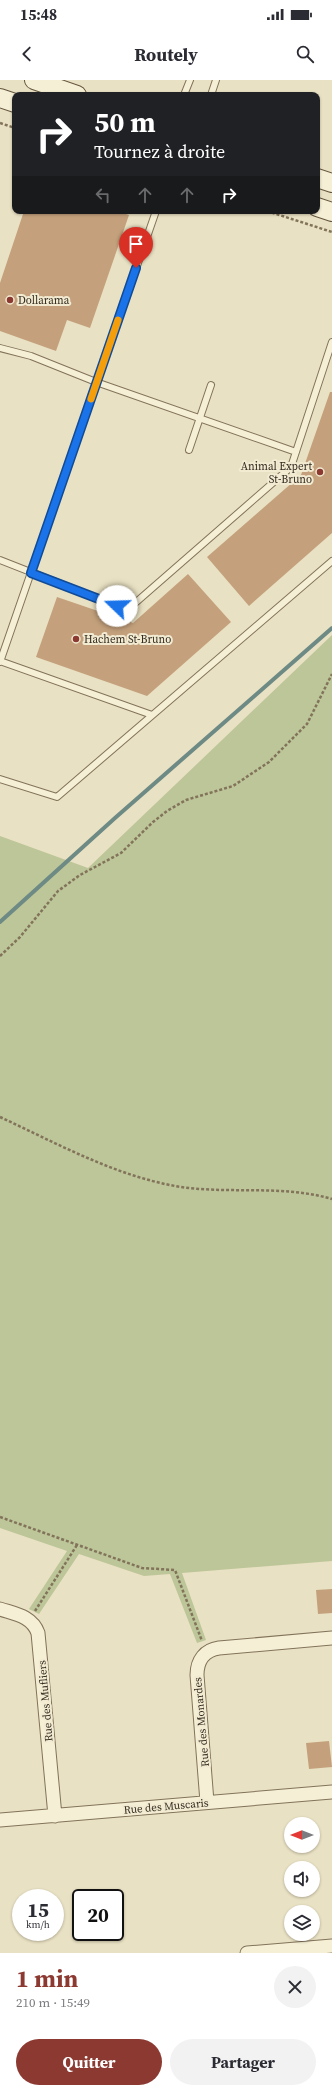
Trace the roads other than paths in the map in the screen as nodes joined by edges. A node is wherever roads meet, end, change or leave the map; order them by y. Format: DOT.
graph roads {
  1 [pos="34,80"];
  2 [pos="190,80"];
  3 [pos="216,80"];
  4 [pos="68,92"];
  5 [pos="185,92"];
  6 [pos="212,92"];
  7 [pos="0,98"];
  8 [pos="12,102"];
  9 [pos="320,179"];
  10 [pos="332,183"];
  11 [pos="320,208"];
  12 [pos="332,212"];
  13 [pos="155,214"];
  14 [pos="332,342"];
  15 [pos="0,348"];
  16 [pos="96,382"];
  17 [pos="212,385"];
  18 [pos="200,420"];
  19 [pos="190,450"];
  20 [pos="296,452"];
  21 [pos="0,560"];
  22 [pos="332,561"];
  23 [pos="31,573"];
  24 [pos="0,661"];
  25 [pos="152,715"];
  26 [pos="0,779"];
  27 [pos="0,1609"];
  28 [pos="332,1638"];
  29 [pos="332,1792"];
  30 [pos="207,1802"];
  31 [pos="55,1816"];
  32 [pos="0,1820"];
  33 [pos="332,1946"];
  34 [pos="247,1953"];
  1 -- 4 [label="street"];
  2 -- 5 [label="lane"];
  3 -- 6 [label="lane"];
  7 -- 8 [label="street"];
  9 -- 10 [label="street"];
  11 -- 12 [label="street"];
  13 -- 16 [label="lane"];
  14 -- 20 [label="lane"];
  15 -- 16 [label="lane"];
  16 -- 18 [label="lane"];
  16 -- 23 [label="lane"];
  17 -- 18 [label="lane"];
  18 -- 19 [label="lane"];
  18 -- 20 [label="lane"];
  20 -- 23 [label="lane"];
  21 -- 23 [label="lane"];
  22 -- 25 [label="lane"];
  23 -- 24 [label="lane"];
  24 -- 25 [label="lane"];
  25 -- 26 [label="lane"];
  27 -- 31 [label="street, Rue des Mufliers"];
  28 -- 30 [label="street, Rue des Monardes"];
  29 -- 30 [label="street, Rue des Muscaris"];
  30 -- 31 [label="street, Rue des Muscaris"];
  31 -- 32 [label="street, Rue des Muscaris"];
  33 -- 34 [label="street"];
}
